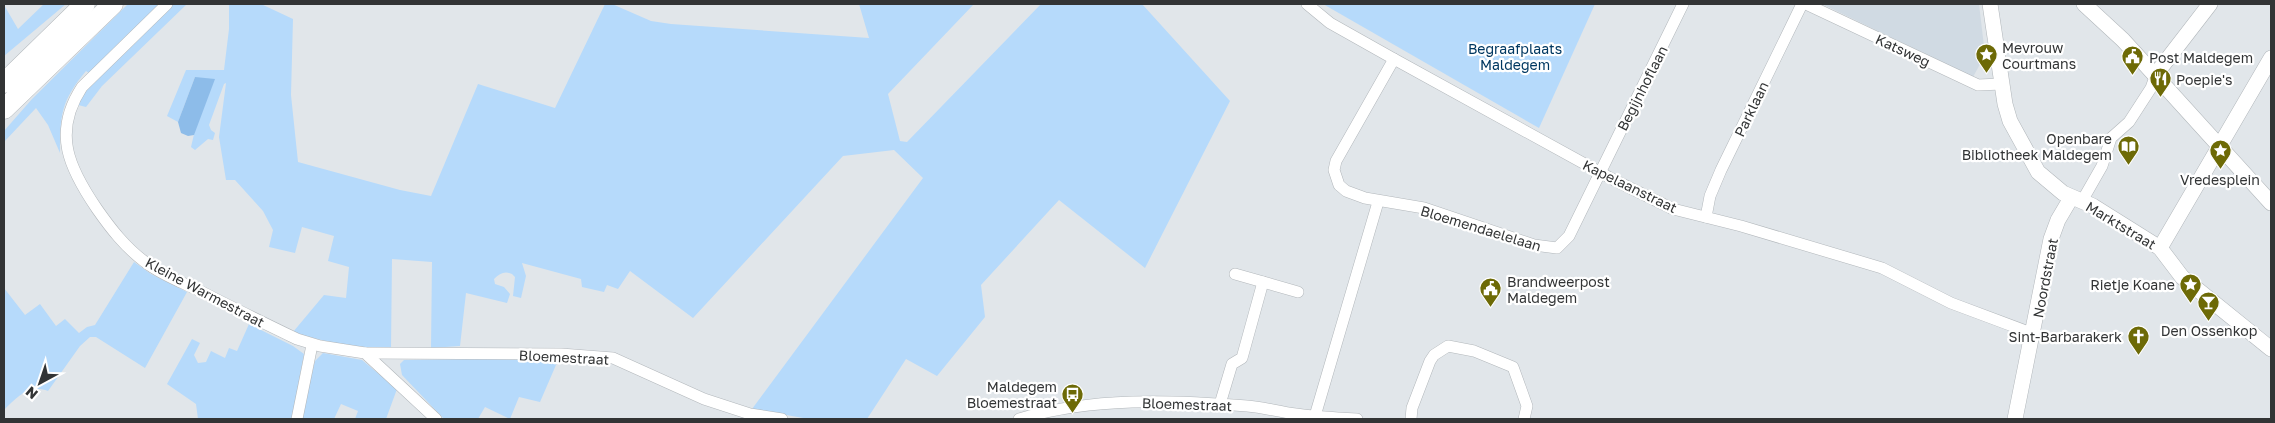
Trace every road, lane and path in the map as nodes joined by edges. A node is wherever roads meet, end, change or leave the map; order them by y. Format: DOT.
graph roads {
  1 [pos="85,4"];
  2 [pos="113,4"];
  3 [pos="167,4"];
  4 [pos="1307,4"];
  5 [pos="1683,4"];
  6 [pos="1802,4"];
  7 [pos="1806,4"];
  8 [pos="1990,4"];
  9 [pos="2084,4"];
  10 [pos="2210,4"];
  11 [pos="2271,58"];
  12 [pos="1394,59"];
  13 [pos="2156,74"];
  14 [pos="38,77"];
  15 [pos="4,83"];
  16 [pos="2002,84"];
  17 [pos="4,109"];
  18 [pos="4,117"];
  19 [pos="2220,146"];
  20 [pos="1600,172"];
  21 [pos="2076,199"];
  22 [pos="1378,202"];
  23 [pos="2271,202"];
  24 [pos="1706,217"];
  25 [pos="2160,248"];
  26 [pos="1235,274"];
  27 [pos="1263,282"];
  28 [pos="1298,292"];
  29 [pos="2034,334"];
  30 [pos="312,345"];
  31 [pos="2271,349"];
  32 [pos="365,352"];
  33 [pos="1220,404"];
  34 [pos="1315,416"];
  35 [pos="296,419"];
  36 [pos="436,419"];
  37 [pos="782,419"];
  38 [pos="1019,419"];
  39 [pos="1357,419"];
  40 [pos="1411,419"];
  41 [pos="1524,419"];
  42 [pos="2015,419"];
  1 -- 15 [label="highway"];
  2 -- 14 [label="highway"];
  3 -- 30 [label="street, Kleine Warmestraat"];
  4 -- 12 [label="street, Kapelaanstraat"];
  5 -- 20 [label="street, Begijnhoflaan"];
  6 -- 24 [label="street, Parklaan"];
  7 -- 16 [label="street, Katsweg"];
  8 -- 16 [label="street, Marktstraat"];
  9 -- 13 [label="street"];
  10 -- 13 [label="street"];
  11 -- 19 [label="street"];
  12 -- 20 [label="street, Kapelaanstraat"];
  12 -- 22 [label="street, Bloemendaelelaan"];
  13 -- 19 [label="street"];
  13 -- 21 [label="street"];
  14 -- 17 [label="highway"];
  14 -- 18 [label="highway"];
  16 -- 21 [label="street, Marktstraat"];
  19 -- 23 [label="street"];
  19 -- 25 [label="street"];
  20 -- 22 [label="street, Bloemendaelelaan"];
  20 -- 24 [label="street, Kapelaanstraat"];
  21 -- 25 [label="street, Marktstraat"];
  21 -- 29 [label="street, Noordstraat"];
  22 -- 34 [label="street"];
  24 -- 29 [label="street, Kapelaanstraat"];
  25 -- 31 [label="street, Marktstraat"];
  26 -- 27 [label="street"];
  27 -- 28 [label="street"];
  27 -- 33 [label="street"];
  29 -- 42 [label="street, Noordstraat"];
  30 -- 32 [label="street, Kleine Warmestraat"];
  30 -- 35 [label="street"];
  32 -- 36 [label="street"];
  32 -- 37 [label="street, Bloemestraat"];
  33 -- 34 [label="street, Bloemestraat"];
  33 -- 38 [label="street, Bloemestraat"];
  34 -- 39 [label="street, Bloemestraat"];
  40 -- 41 [label="street"];
}
